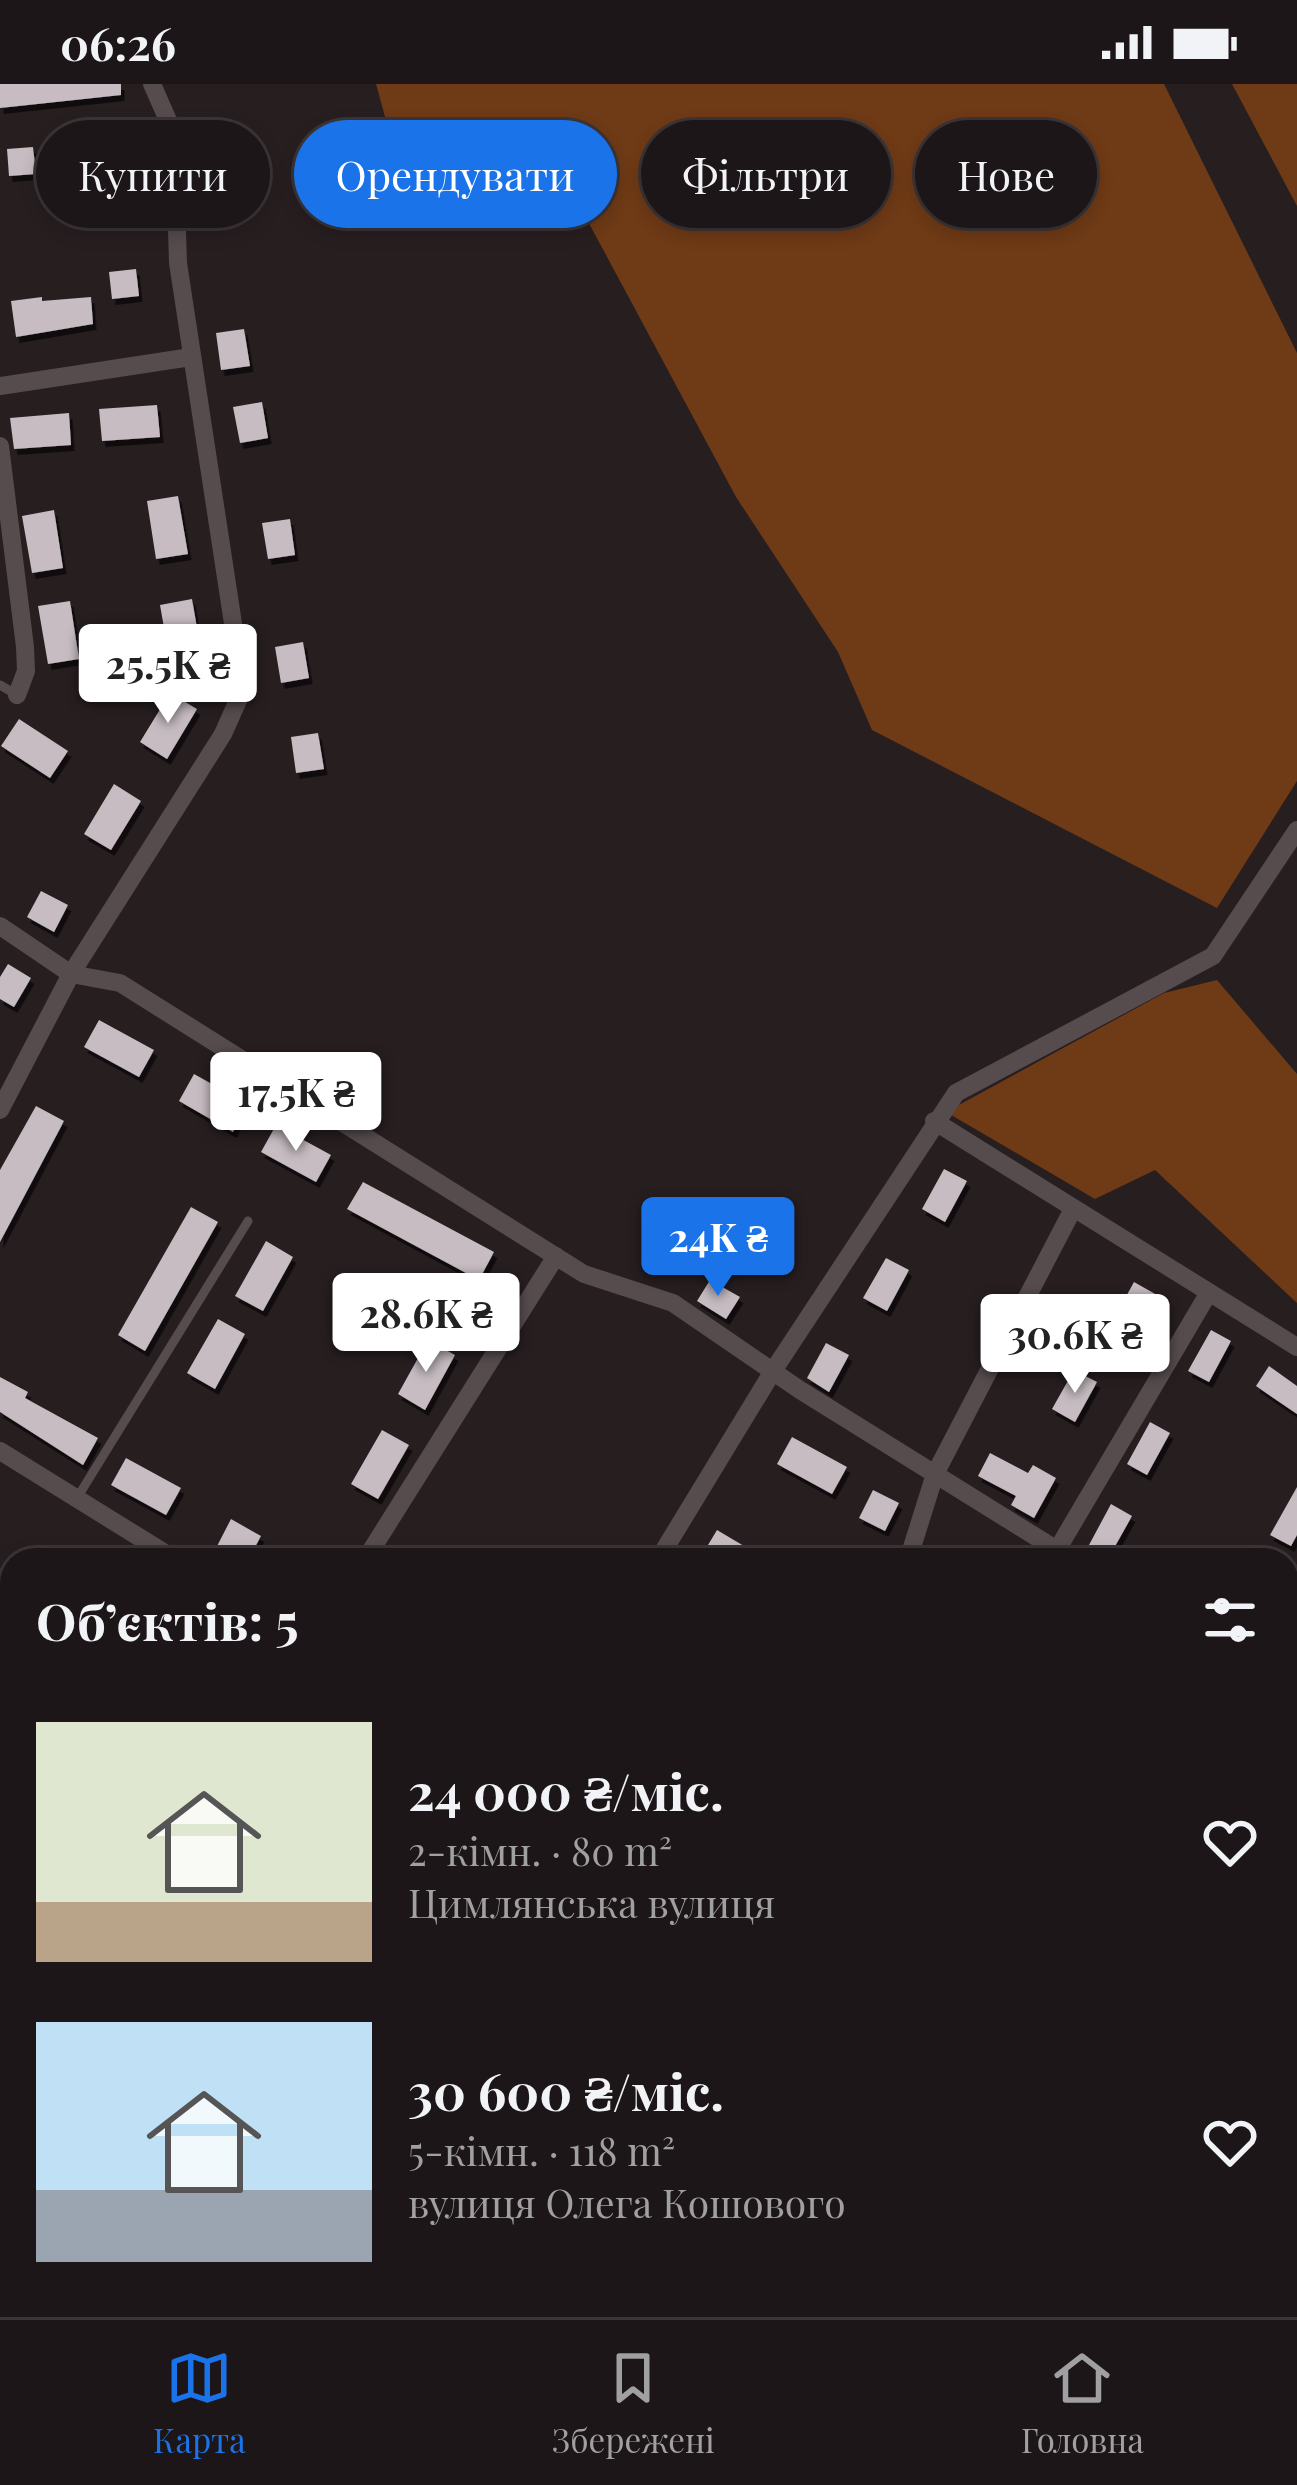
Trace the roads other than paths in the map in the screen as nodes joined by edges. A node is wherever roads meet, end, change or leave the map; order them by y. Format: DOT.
graph roads {
  1 [pos="152,84"];
  2 [pos="191,357"];
  3 [pos="0,386"];
  4 [pos="0,446"];
  5 [pos="8,690"];
  6 [pos="1297,830"];
  7 [pos="0,926"];
  8 [pos="71,974"];
  9 [pos="0,1110"];
  10 [pos="934,1121"];
  11 [pos="1073,1209"];
  12 [pos="248,1221"];
  13 [pos="556,1256"];
  14 [pos="1208,1294"];
  15 [pos="1297,1347"];
  16 [pos="772,1371"];
  17 [pos="0,1451"];
  18 [pos="935,1474"];
  19 [pos="76,1498"];
  20 [pos="157,1548"];
  21 [pos="373,1548"];
  22 [pos="665,1548"];
  23 [pos="912,1548"];
  24 [pos="1054,1548"];
  25 [pos="1069,1548"];
  1 -- 2 [label="street"];
  2 -- 3 [label="street"];
  2 -- 8 [label="street"];
  4 -- 5 [label="street"];
  6 -- 10 [label="street"];
  7 -- 8 [label="street"];
  8 -- 9 [label="street"];
  8 -- 13 [label="street"];
  10 -- 11 [label="street"];
  10 -- 16 [label="street"];
  11 -- 14 [label="street"];
  11 -- 18 [label="street"];
  12 -- 19 [label="lane"];
  13 -- 16 [label="street"];
  13 -- 21 [label="street"];
  14 -- 15 [label="street"];
  14 -- 25 [label="street"];
  16 -- 18 [label="street"];
  16 -- 22 [label="street"];
  17 -- 19 [label="street"];
  18 -- 23 [label="street"];
  18 -- 24 [label="street"];
  19 -- 20 [label="street"];
}
